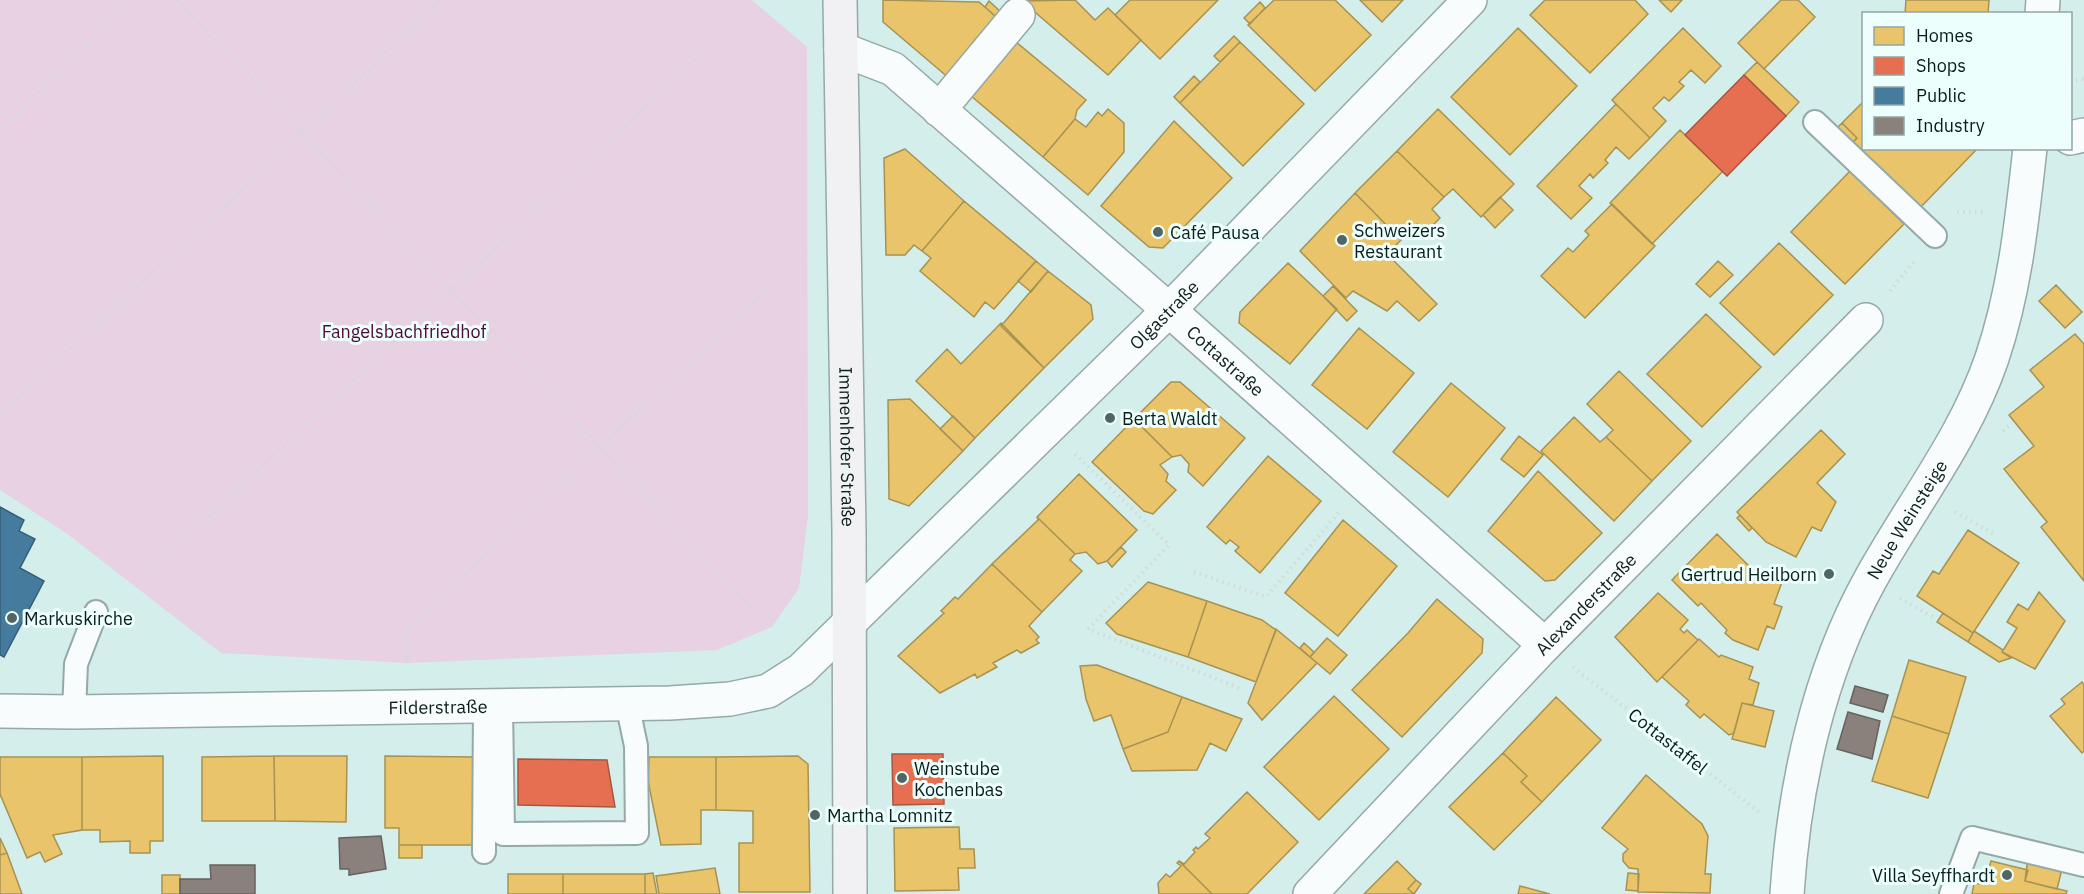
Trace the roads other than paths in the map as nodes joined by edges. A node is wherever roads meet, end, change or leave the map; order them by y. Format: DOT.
graph roads {
  1 [pos="840,0"];
  2 [pos="1470,0"];
  3 [pos="1018,15"];
  4 [pos="841,49"];
  5 [pos="939,110"];
  6 [pos="1815,122"];
  7 [pos="2030,150"];
  8 [pos="1935,236"];
  9 [pos="1169,310"];
  10 [pos="1866,320"];
  11 [pos="96,612"];
  12 [pos="850,622"];
  13 [pos="1545,645"];
  14 [pos="627,703"];
  15 [pos="493,706"];
  16 [pos="0,711"];
  17 [pos="74,712"];
  18 [pos="484,852"];
  19 [pos="2084,865"];
  20 [pos="850,894"];
  21 [pos="1310,894"];
  22 [pos="1787,894"];
  23 [pos="1951,894"];
  1 -- 4 [label="main road, Immenhofer Straße"];
  2 -- 9 [label="street, Olgastraße"];
  3 -- 5 [label="street"];
  4 -- 5 [label="street, Cottastraße"];
  4 -- 12 [label="main road, Immenhofer Straße"];
  5 -- 9 [label="street, Cottastraße"];
  6 -- 8 [label="lane"];
  7 -- 22 [label="street, Neue Weinsteige"];
  9 -- 12 [label="street, Olgastraße"];
  9 -- 13 [label="street, Cottastraße"];
  10 -- 13 [label="street, Alexanderstraße"];
  11 -- 17 [label="lane"];
  12 -- 14 [label="street, Filderstraße"];
  12 -- 20 [label="main road, Immenhofer Straße"];
  13 -- 21 [label="street, Alexanderstraße"];
  14 -- 15 [label="street, Filderstraße"];
  14 -- 15 [label="lane"];
  15 -- 17 [label="street, Filderstraße"];
  15 -- 18 [label="lane"];
  16 -- 17 [label="street, Filderstraße"];
  19 -- 23 [label="lane"];
}
